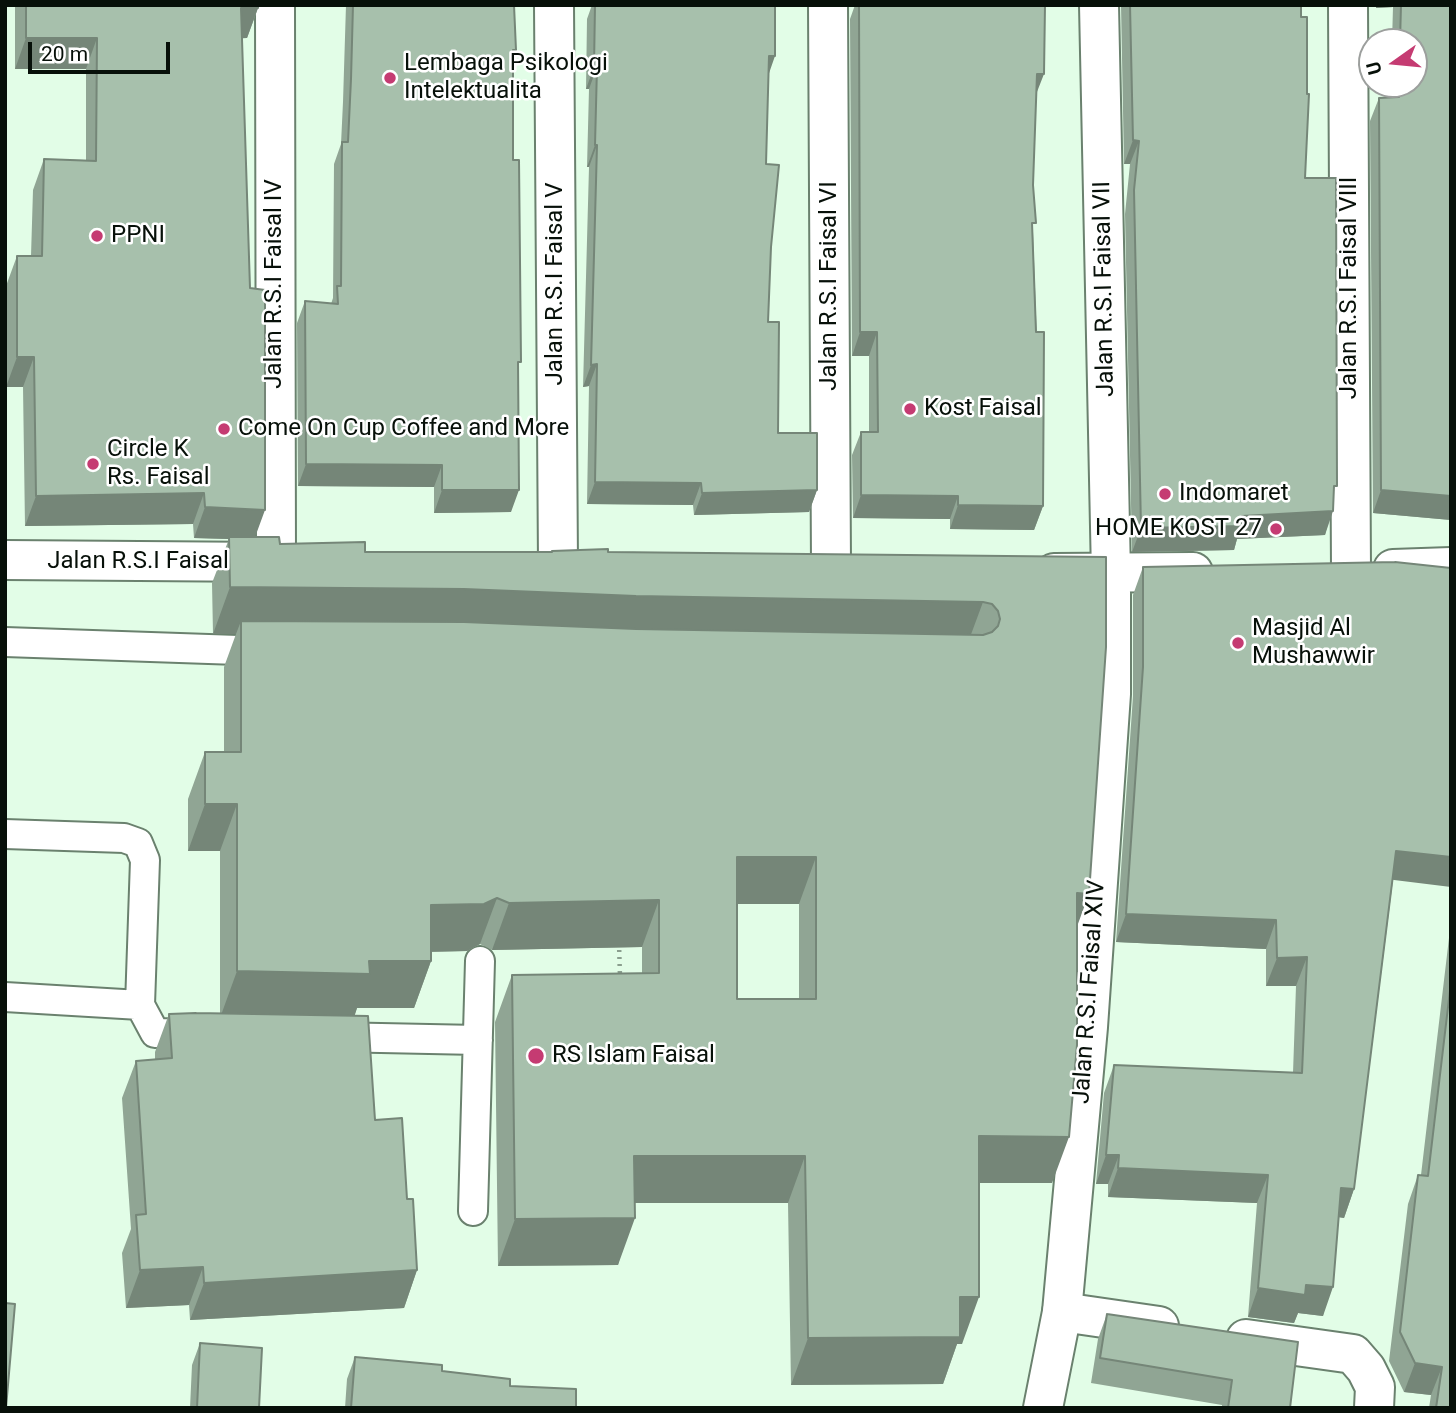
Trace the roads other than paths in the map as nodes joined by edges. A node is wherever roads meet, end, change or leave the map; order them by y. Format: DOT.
graph roads {
  1 [pos="275,5"];
  2 [pos="554,5"];
  3 [pos="828,5"];
  4 [pos="1099,5"];
  5 [pos="1348,5"];
  6 [pos="5,560"];
  7 [pos="276,562"];
  8 [pos="317,562"];
  9 [pos="518,563"];
  10 [pos="790,566"];
  11 [pos="831,566"];
  12 [pos="1451,567"];
  13 [pos="871,568"];
  14 [pos="1311,570"];
  15 [pos="1351,570"];
  16 [pos="1018,572"];
  17 [pos="1231,572"];
  18 [pos="1111,574"];
  19 [pos="5,642"];
  20 [pos="287,652"];
  21 [pos="5,834"];
  22 [pos="480,961"];
  23 [pos="5,997"];
  24 [pos="140,1005"];
  25 [pos="222,1034"];
  26 [pos="303,1036"];
  27 [pos="478,1040"];
  28 [pos="473,1211"];
  29 [pos="1062,1312"];
  30 [pos="1043,1408"];
  31 [pos="1374,1408"];
  1 -- 7 [label="street, Jalan R.S.I Faisal IV"];
  2 -- 9 [label="street, Jalan R.S.I Faisal V"];
  3 -- 11 [label="street, Jalan R.S.I Faisal VI"];
  4 -- 18 [label="street, Jalan R.S.I Faisal VII"];
  5 -- 15 [label="street, Jalan R.S.I Faisal VIII"];
  6 -- 7 [label="street, Jalan R.S.I Faisal"];
  7 -- 8 [label="street, Jalan R.S.I Faisal"];
  10 -- 11 [label="street"];
  11 -- 13 [label="street"];
  12 -- 15 [label="street"];
  14 -- 15 [label="street"];
  16 -- 18 [label="street"];
  17 -- 18 [label="street"];
  18 -- 29 [label="street, Jalan R.S.I Faisal XIV"];
  19 -- 20 [label="lane"];
  21 -- 24 [label="lane"];
  22 -- 27 [label="lane"];
  23 -- 24 [label="lane"];
  24 -- 25 [label="lane"];
  26 -- 27 [label="lane"];
  27 -- 28 [label="lane"];
  29 -- 30 [label="street, Jalan R.S.I Faisal XIV"];
  29 -- 31 [label="street"];
}
